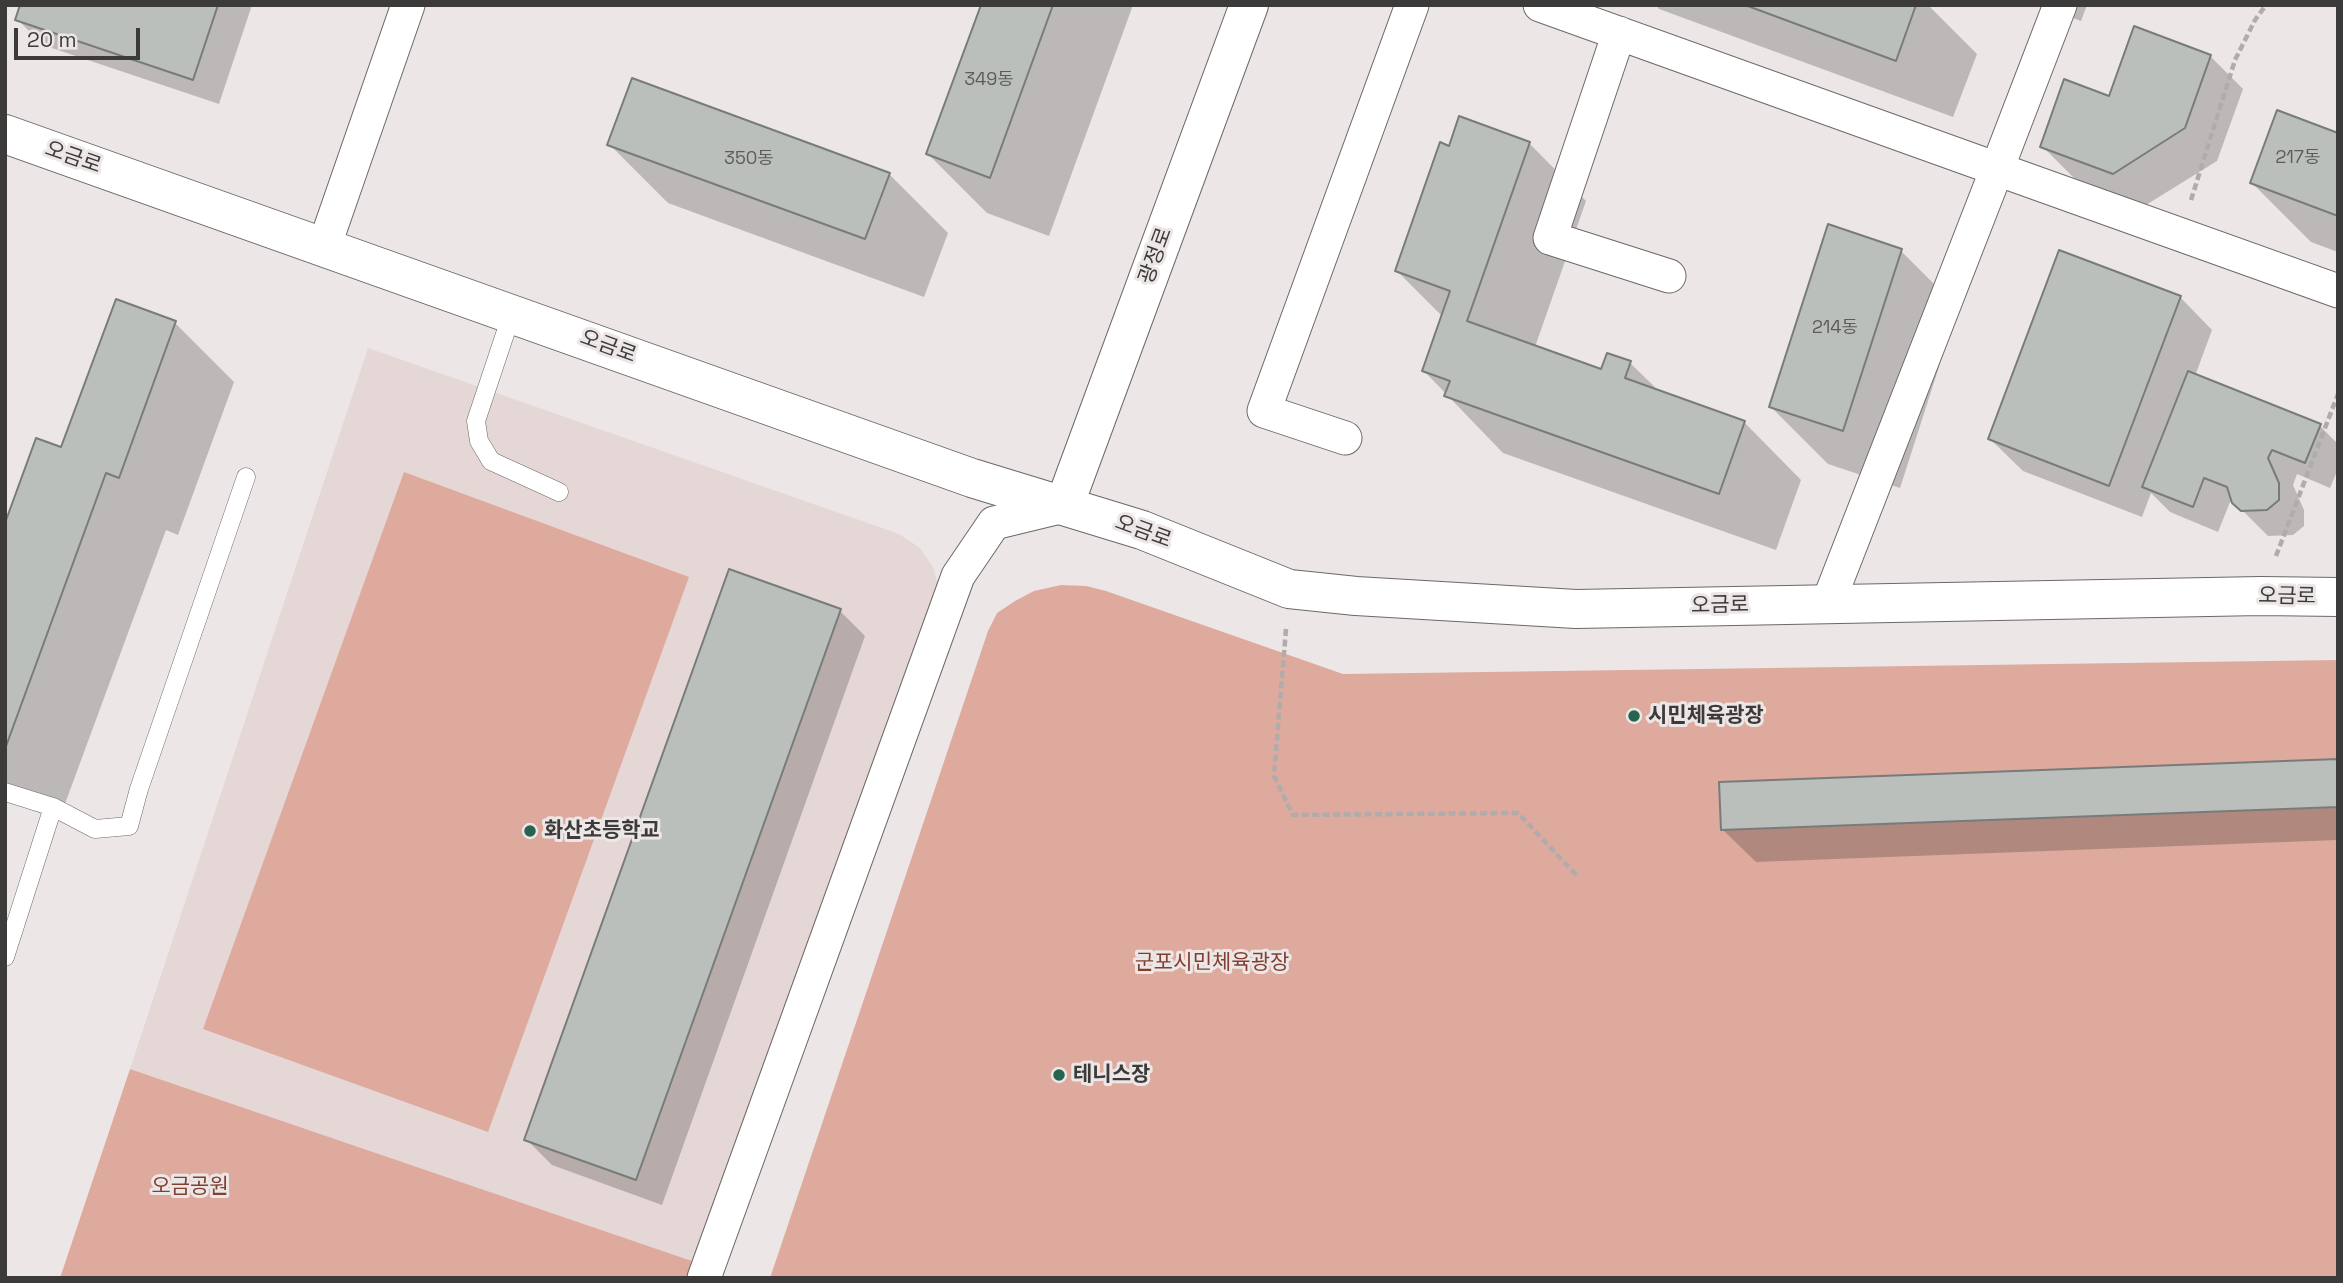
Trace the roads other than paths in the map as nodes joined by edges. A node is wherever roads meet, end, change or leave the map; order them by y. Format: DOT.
graph roads {
  1 [pos="408,5"];
  2 [pos="1249,5"];
  3 [pos="1412,5"];
  4 [pos="1540,5"];
  5 [pos="2060,5"];
  6 [pos="1619,33"];
  7 [pos="5,134"];
  8 [pos="1997,169"];
  9 [pos="324,247"];
  10 [pos="1669,276"];
  11 [pos="2338,291"];
  12 [pos="512,313"];
  13 [pos="1345,438"];
  14 [pos="246,477"];
  15 [pos="559,492"];
  16 [pos="1064,506"];
  17 [pos="2338,597"];
  18 [pos="1828,603"];
  19 [pos="5,792"];
  20 [pos="53,807"];
  21 [pos="5,957"];
  22 [pos="704,1278"];
  1 -- 9 [label="street"];
  2 -- 16 [label="street, 광정로"];
  3 -- 13 [label="street"];
  4 -- 6 [label="street"];
  5 -- 8 [label="street"];
  6 -- 8 [label="street"];
  6 -- 10 [label="street"];
  7 -- 9 [label="street, 오금로"];
  8 -- 11 [label="street"];
  8 -- 18 [label="street"];
  9 -- 12 [label="street, 오금로"];
  12 -- 15 [label="lane"];
  12 -- 16 [label="street, 오금로"];
  14 -- 20 [label="lane"];
  16 -- 18 [label="street, 오금로"];
  16 -- 22 [label="street"];
  17 -- 18 [label="street, 오금로"];
  19 -- 20 [label="lane"];
  20 -- 21 [label="lane"];
}
